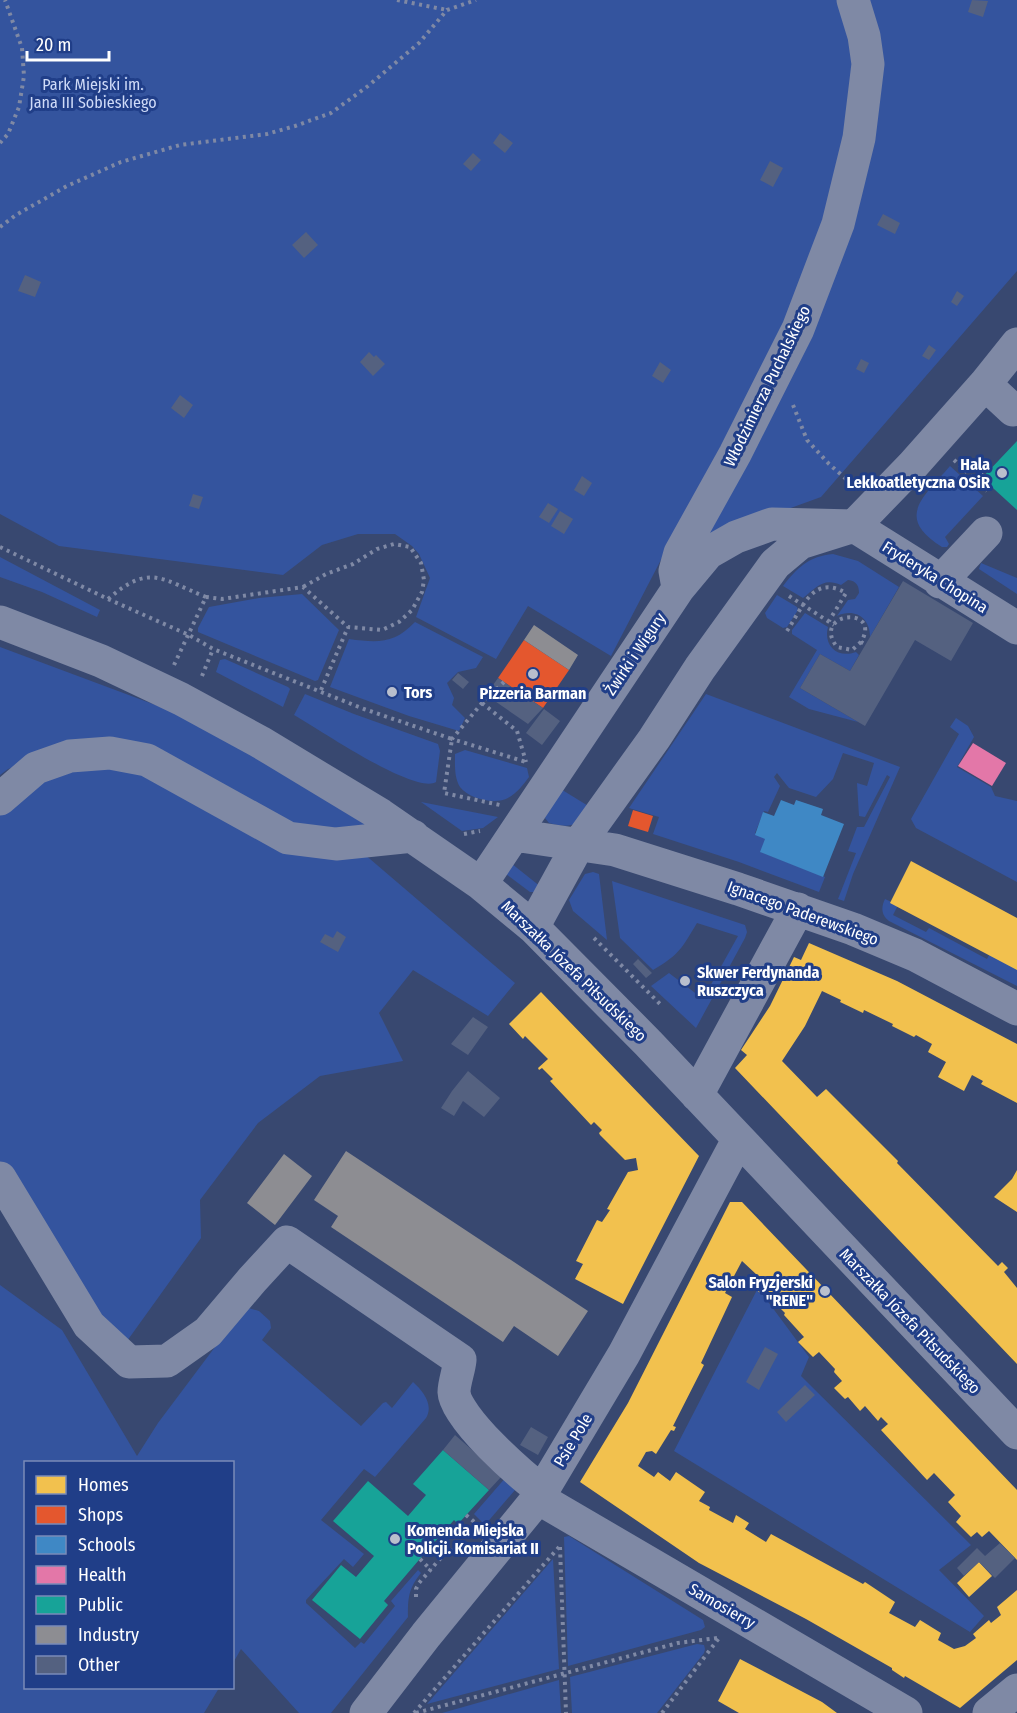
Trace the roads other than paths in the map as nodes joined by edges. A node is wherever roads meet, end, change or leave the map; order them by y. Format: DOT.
graph roads {
  1 [pos="853,0"];
  2 [pos="1017,344"];
  3 [pos="985,384"];
  4 [pos="1013,410"];
  5 [pos="854,526"];
  6 [pos="986,533"];
  7 [pos="940,582"];
  8 [pos="678,590"];
  9 [pos="0,622"];
  10 [pos="1017,628"];
  11 [pos="0,799"];
  12 [pos="521,824"];
  13 [pos="412,836"];
  14 [pos="578,845"];
  15 [pos="481,884"];
  16 [pos="798,909"];
  17 [pos="533,927"];
  18 [pos="1017,1009"];
  19 [pos="697,1095"];
  20 [pos="738,1140"];
  21 [pos="0,1178"];
  22 [pos="1017,1433"];
  23 [pos="541,1494"];
  24 [pos="1017,1690"];
  25 [pos="367,1713"];
  26 [pos="906,1713"];
  27 [pos="989,1713"];
  1 -- 8 [label="street, Włodzimierza Puchalskiego"];
  2 -- 3 [label="street"];
  3 -- 4 [label="street"];
  3 -- 5 [label="street"];
  5 -- 7 [label="street, Fryderyka Chopina"];
  5 -- 8 [label="street, Żwirki i Wigury"];
  5 -- 14 [label="street"];
  6 -- 7 [label="street"];
  7 -- 10 [label="street, Fryderyka Chopina"];
  8 -- 12 [label="street, Żwirki i Wigury"];
  9 -- 13 [label="street, Marszałka Józefa Piłsudskiego"];
  11 -- 13 [label="street"];
  12 -- 14 [label="street, Ignacego Paderewskiego"];
  12 -- 15 [label="street, Żwirki i Wigury"];
  13 -- 15 [label="street, Marszałka Józefa Piłsudskiego"];
  14 -- 16 [label="street, Ignacego Paderewskiego"];
  14 -- 17 [label="street"];
  15 -- 17 [label="street, Marszałka Józefa Piłsudskiego"];
  16 -- 18 [label="street, Ignacego Paderewskiego"];
  16 -- 19 [label="street"];
  17 -- 19 [label="street, Marszałka Józefa Piłsudskiego"];
  19 -- 20 [label="street, Marszałka Józefa Piłsudskiego"];
  20 -- 22 [label="street, Marszałka Józefa Piłsudskiego"];
  20 -- 23 [label="street, Psie Pole"];
  21 -- 23 [label="street, Samosierry"];
  23 -- 25 [label="street, Psie Pole"];
  23 -- 26 [label="street, Samosierry"];
  24 -- 27 [label="street"];
}
